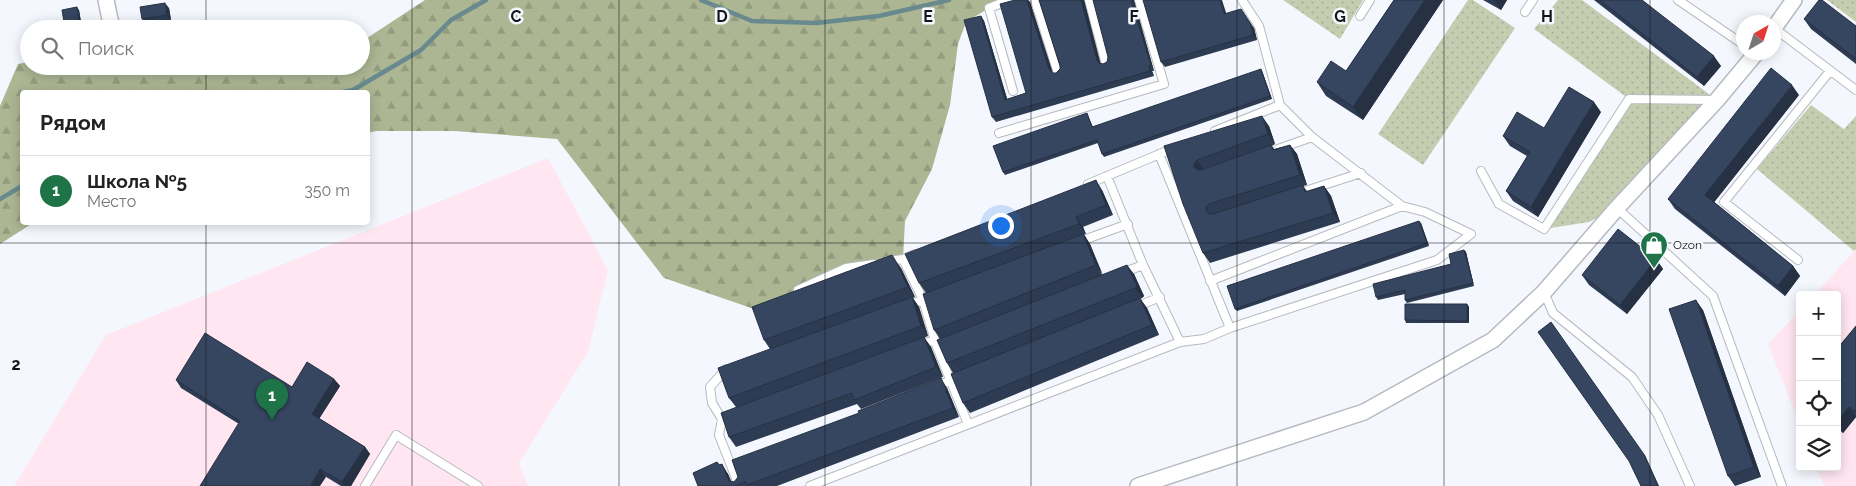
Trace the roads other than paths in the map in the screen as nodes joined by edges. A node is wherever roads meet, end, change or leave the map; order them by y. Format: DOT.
graph roads {
  1 [pos="106,0"];
  2 [pos="1009,0"];
  3 [pos="1035,0"];
  4 [pos="1089,0"];
  5 [pos="1140,0"];
  6 [pos="1242,0"];
  7 [pos="1370,0"];
  8 [pos="1533,0"];
  9 [pos="1678,0"];
  10 [pos="1794,0"];
  11 [pos="1525,12"];
  12 [pos="1360,16"];
  13 [pos="1781,18"];
  14 [pos="110,20"];
  15 [pos="1781,33"];
  16 [pos="1736,40"];
  17 [pos="1750,60"];
  18 [pos="1106,64"];
  19 [pos="1830,71"];
  20 [pos="1058,73"];
  21 [pos="1013,90"];
  22 [pos="1856,90"];
  23 [pos="1717,100"];
  24 [pos="1280,105"];
  25 [pos="999,133"];
  26 [pos="1211,133"];
  27 [pos="1312,137"];
  28 [pos="1185,144"];
  29 [pos="1267,153"];
  30 [pos="1159,154"];
  31 [pos="1481,171"];
  32 [pos="1361,173"];
  33 [pos="1107,176"];
  34 [pos="1079,187"];
  35 [pos="1294,195"];
  36 [pos="1402,206"];
  37 [pos="1617,208"];
  38 [pos="1128,224"];
  39 [pos="1072,245"];
  40 [pos="922,251"];
  41 [pos="903,259"];
  42 [pos="1798,260"];
  43 [pos="1143,264"];
  44 [pos="1116,275"];
  45 [pos="1210,281"];
  46 [pos="1544,292"];
  47 [pos="941,293"];
  48 [pos="787,294"];
  49 [pos="1160,297"];
  50 [pos="923,300"];
  51 [pos="1132,308"];
  52 [pos="895,310"];
  53 [pos="1230,328"];
  54 [pos="1180,342"];
  55 [pos="936,343"];
  56 [pos="946,343"];
  57 [pos="907,350"];
  58 [pos="732,368"];
  59 [pos="968,374"];
  60 [pos="949,381"];
  61 [pos="931,388"];
  62 [pos="732,416"];
  63 [pos="722,419"];
  64 [pos="968,424"];
  65 [pos="728,462"];
  66 [pos="739,463"];
  67 [pos="365,486"];
  68 [pos="478,486"];
  69 [pos="739,486"];
  70 [pos="810,486"];
  71 [pos="1138,486"];
  72 [pos="1690,486"];
  73 [pos="1782,486"];
  1 -- 14 [label="street"];
  2 -- 21 [label="lane"];
  3 -- 20 [label="lane"];
  4 -- 18 [label="lane"];
  5 -- 25 [label="lane"];
  6 -- 24 [label="lane"];
  7 -- 12 [label="lane"];
  8 -- 11 [label="lane"];
  9 -- 16 [label="lane"];
  10 -- 13 [label="street"];
  15 -- 19 [label="lane"];
  17 -- 23 [label="street"];
  19 -- 22 [label="lane"];
  19 -- 42 [label="lane"];
  23 -- 31 [label="lane"];
  23 -- 37 [label="street"];
  24 -- 26 [label="lane"];
  24 -- 27 [label="lane"];
  27 -- 29 [label="lane"];
  27 -- 32 [label="lane"];
  28 -- 30 [label="lane"];
  30 -- 33 [label="lane"];
  30 -- 45 [label="lane"];
  32 -- 35 [label="lane"];
  32 -- 36 [label="lane"];
  33 -- 34 [label="lane"];
  33 -- 38 [label="lane"];
  36 -- 45 [label="lane"];
  36 -- 53 [label="lane"];
  37 -- 46 [label="street"];
  37 -- 73 [label="lane"];
  38 -- 39 [label="lane"];
  38 -- 43 [label="lane"];
  40 -- 41 [label="lane"];
  41 -- 48 [label="lane"];
  41 -- 50 [label="lane"];
  43 -- 44 [label="lane"];
  43 -- 49 [label="lane"];
  45 -- 53 [label="lane"];
  46 -- 71 [label="street"];
  46 -- 72 [label="lane"];
  47 -- 50 [label="lane"];
  49 -- 51 [label="lane"];
  49 -- 54 [label="lane"];
  50 -- 52 [label="lane"];
  50 -- 55 [label="lane"];
  53 -- 54 [label="lane"];
  54 -- 64 [label="lane"];
  55 -- 56 [label="lane"];
  55 -- 57 [label="lane"];
  55 -- 60 [label="lane"];
  58 -- 63 [label="lane"];
  59 -- 60 [label="lane"];
  60 -- 61 [label="lane"];
  60 -- 64 [label="lane"];
  62 -- 63 [label="lane"];
  63 -- 65 [label="lane"];
  64 -- 70 [label="lane"];
  65 -- 66 [label="lane"];
  65 -- 69 [label="lane"];
  67 -- 68 [label="lane"];
}
